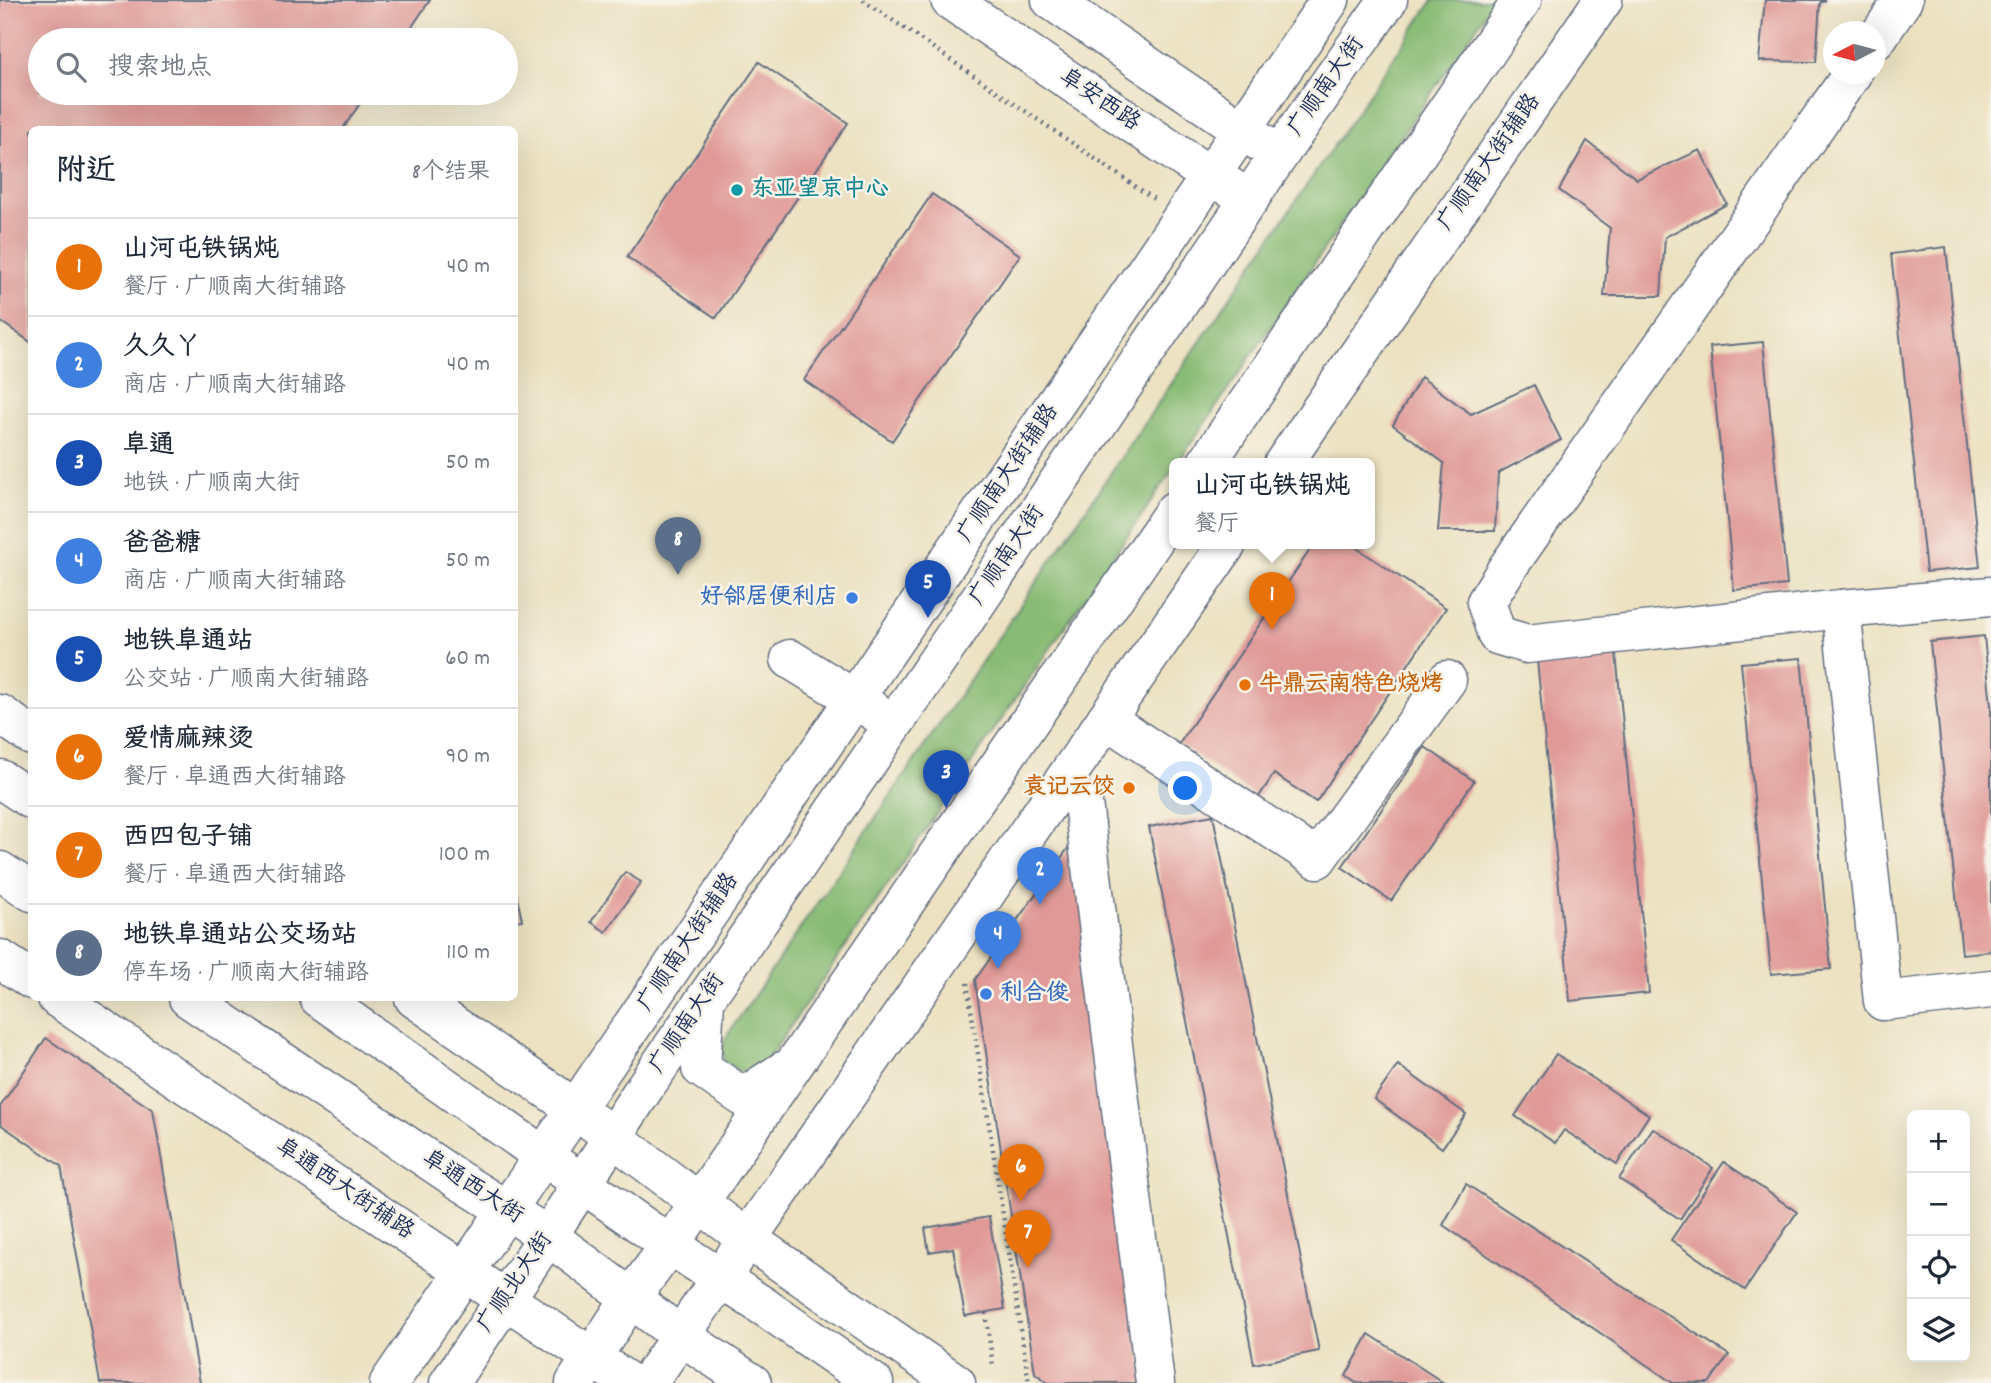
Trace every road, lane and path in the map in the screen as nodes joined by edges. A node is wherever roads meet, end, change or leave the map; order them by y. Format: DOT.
graph roads {
  1 [pos="863,0"];
  2 [pos="950,0"];
  3 [pos="1051,0"];
  4 [pos="1330,0"];
  5 [pos="1388,0"];
  6 [pos="1522,0"];
  7 [pos="1603,0"];
  8 [pos="1903,0"];
  9 [pos="1886,24"];
  10 [pos="1845,84"];
  11 [pos="1242,129"];
  12 [pos="1279,155"];
  13 [pos="1212,176"];
  14 [pos="1250,199"];
  15 [pos="1183,218"];
  16 [pos="1210,458"];
  17 [pos="1287,458"];
  18 [pos="1169,518"];
  19 [pos="1224,549"];
  20 [pos="1991,596"];
  21 [pos="1841,609"];
  22 [pos="790,659"];
  23 [pos="1447,680"];
  24 [pos="855,699"];
  25 [pos="0,714"];
  26 [pos="1107,719"];
  27 [pos="894,724"];
  28 [pos="28,733"];
  29 [pos="0,779"];
  30 [pos="1059,787"];
  31 [pos="28,797"];
  32 [pos="0,871"];
  33 [pos="28,889"];
  34 [pos="0,959"];
  35 [pos="965,974"];
  36 [pos="28,977"];
  37 [pos="1991,989"];
  38 [pos="61,1001"];
  39 [pos="192,1001"];
  40 [pos="323,1001"];
  41 [pos="418,1001"];
  42 [pos="705,1001"];
  43 [pos="795,1063"];
  44 [pos="576,1109"];
  45 [pos="613,1137"];
  46 [pos="544,1156"];
  47 [pos="583,1183"];
  48 [pos="699,1202"];
  49 [pos="506,1210"];
  50 [pos="548,1236"];
  51 [pos="747,1239"];
  52 [pos="670,1245"];
  53 [pos="465,1272"];
  54 [pos="721,1278"];
  55 [pos="506,1299"];
  56 [pos="630,1299"];
  57 [pos="986,1313"];
  58 [pos="681,1336"];
  59 [pos="993,1367"];
  60 [pos="584,1370"];
  61 [pos="389,1383"];
  62 [pos="449,1383"];
  63 [pos="630,1383"];
  64 [pos="648,1383"];
  65 [pos="752,1383"];
  66 [pos="874,1383"];
  67 [pos="956,1383"];
  68 [pos="1029,1383"];
  69 [pos="1154,1383"];
  1 -- 15 [label="path"];
  2 -- 13 [label="street, 阜安西路"];
  3 -- 11 [label="street"];
  4 -- 11 [label="street, 广顺南大街辅路"];
  5 -- 12 [label="street, 广顺南大街"];
  6 -- 16 [label="street"];
  7 -- 17 [label="street, 广顺南大街辅路"];
  8 -- 9 [label="street"];
  10 -- 21 [label="street"];
  11 -- 12 [label="street"];
  11 -- 13 [label="street, 广顺南大街辅路"];
  12 -- 14 [label="street, 广顺南大街"];
  13 -- 14 [label="street, 阜安西路"];
  13 -- 15 [label="street, 广顺南大街辅路"];
  14 -- 27 [label="street, 广顺南大街"];
  15 -- 24 [label="street, 广顺南大街辅路"];
  18 -- 43 [label="street"];
  19 -- 26 [label="street"];
  20 -- 21 [label="street"];
  21 -- 37 [label="street"];
  22 -- 24 [label="street"];
  23 -- 26 [label="street"];
  24 -- 27 [label="street"];
  24 -- 44 [label="street, 广顺南大街辅路"];
  25 -- 28 [label="street"];
  26 -- 30 [label="street"];
  27 -- 42 [label="street, 广顺南大街"];
  29 -- 31 [label="street"];
  30 -- 51 [label="street"];
  30 -- 69 [label="street"];
  32 -- 33 [label="street"];
  34 -- 36 [label="street"];
  35 -- 68 [label="path"];
  38 -- 53 [label="street, 阜通西大街辅路"];
  39 -- 49 [label="street, 阜通西大街"];
  40 -- 46 [label="street"];
  41 -- 44 [label="street"];
  42 -- 43 [label="street"];
  42 -- 45 [label="street, 广顺南大街"];
  43 -- 48 [label="street"];
  44 -- 45 [label="street"];
  44 -- 46 [label="street, 广顺南大街辅路"];
  45 -- 47 [label="street, 广顺南大街"];
  45 -- 48 [label="street"];
  46 -- 47 [label="street"];
  46 -- 49 [label="street, 广顺南大街辅路"];
  47 -- 50 [label="street, 广顺北大街"];
  47 -- 52 [label="street"];
  48 -- 51 [label="street"];
  48 -- 52 [label="street"];
  49 -- 50 [label="street, 阜通西大街"];
  49 -- 53 [label="street, 广顺南大街辅路"];
  50 -- 55 [label="street, 广顺北大街"];
  50 -- 56 [label="street, 阜通西大街"];
  51 -- 54 [label="street"];
  51 -- 67 [label="street"];
  52 -- 54 [label="street"];
  52 -- 56 [label="street"];
  53 -- 55 [label="street, 阜通西大街辅路"];
  53 -- 61 [label="street, 广顺南大街辅路"];
  54 -- 58 [label="street"];
  54 -- 66 [label="street"];
  55 -- 60 [label="street, 阜通西大街辅路"];
  55 -- 62 [label="street, 广顺北大街"];
  56 -- 58 [label="street, 阜通西大街"];
  56 -- 60 [label="street"];
  57 -- 59 [label="path"];
  58 -- 64 [label="street"];
  58 -- 65 [label="street, 阜通西大街"];
  60 -- 63 [label="street, 阜通西大街辅路"];
}
